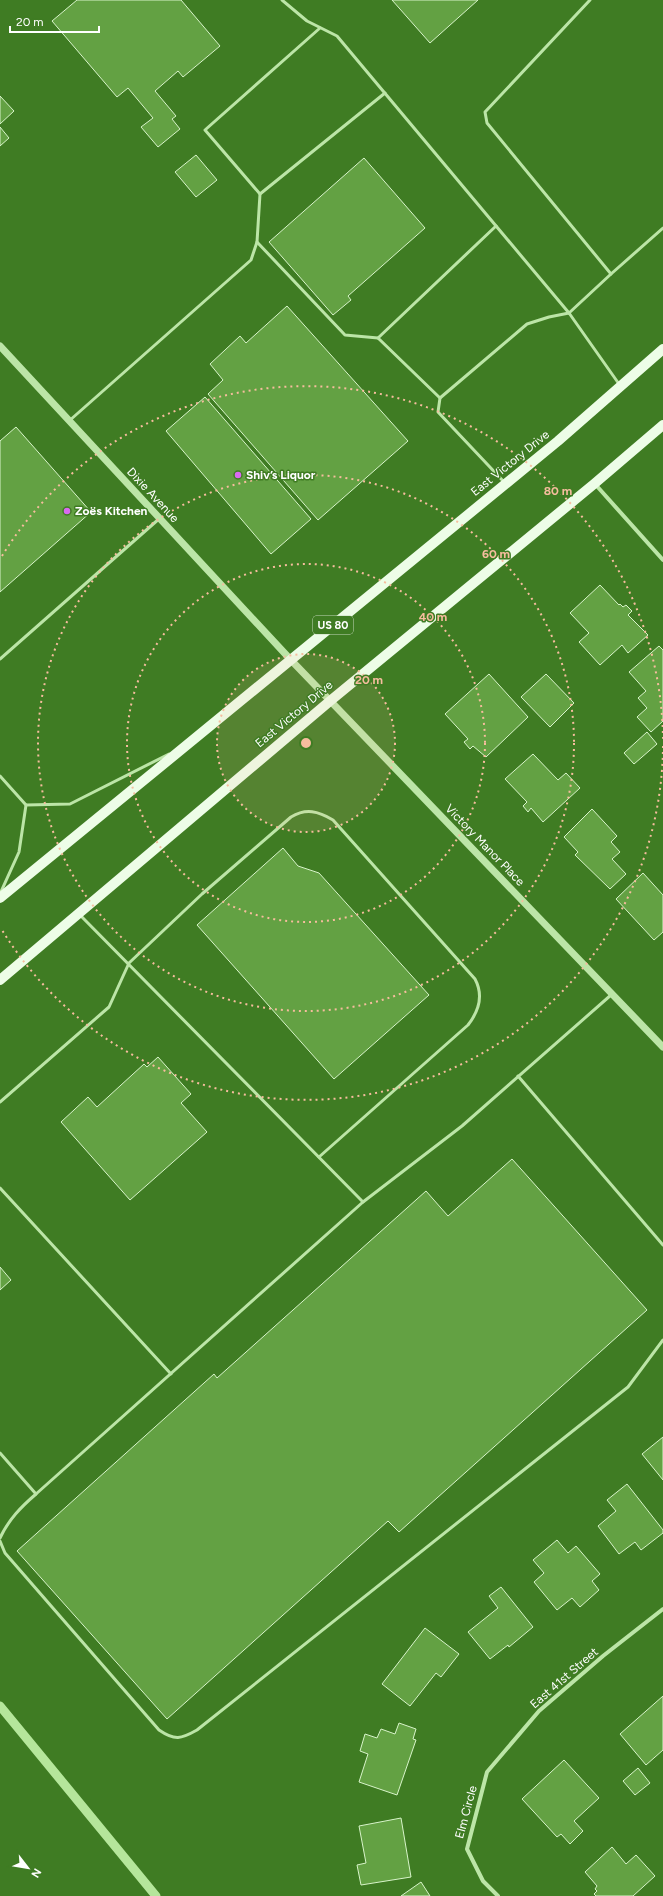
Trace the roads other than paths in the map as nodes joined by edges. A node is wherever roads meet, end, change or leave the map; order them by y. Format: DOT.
graph roads {
  1 [pos="282,0"];
  2 [pos="590,0"];
  3 [pos="320,28"];
  4 [pos="385,93"];
  5 [pos="260,194"];
  6 [pos="496,226"];
  7 [pos="663,228"];
  8 [pos="257,242"];
  9 [pos="611,274"];
  10 [pos="569,313"];
  11 [pos="378,338"];
  12 [pos="0,346"];
  13 [pos="663,349"];
  14 [pos="620,386"];
  15 [pos="440,398"];
  16 [pos="69,421"];
  17 [pos="663,425"];
  18 [pos="506,484"];
  19 [pos="594,484"];
  20 [pos="160,518"];
  21 [pos="663,560"];
  22 [pos="0,659"];
  23 [pos="290,659"];
  24 [pos="330,701"];
  25 [pos="183,747"];
  26 [pos="0,776"];
  27 [pos="26,805"];
  28 [pos="0,894"];
  29 [pos="0,898"];
  30 [pos="78,913"];
  31 [pos="128,963"];
  32 [pos="0,980"];
  33 [pos="612,993"];
  34 [pos="663,1047"];
  35 [pos="518,1076"];
  36 [pos="0,1102"];
  37 [pos="319,1157"];
  38 [pos="0,1188"];
  39 [pos="363,1202"];
  40 [pos="663,1245"];
  41 [pos="663,1340"];
  42 [pos="171,1374"];
  43 [pos="0,1452"];
  44 [pos="36,1494"];
  45 [pos="0,1539"];
  46 [pos="663,1609"];
  47 [pos="487,1772"];
  48 [pos="498,1896"];
  1 -- 3 [label="lane"];
  2 -- 9 [label="lane"];
  3 -- 4 [label="lane"];
  3 -- 5 [label="lane"];
  4 -- 5 [label="lane"];
  4 -- 6 [label="lane"];
  5 -- 8 [label="lane"];
  6 -- 10 [label="lane"];
  6 -- 11 [label="lane"];
  7 -- 9 [label="lane"];
  8 -- 11 [label="lane"];
  8 -- 16 [label="lane"];
  9 -- 10 [label="lane"];
  10 -- 14 [label="lane"];
  10 -- 15 [label="lane"];
  11 -- 15 [label="lane"];
  12 -- 16 [label="street, Dixie Avenue"];
  13 -- 14 [label="main road, East Victory Drive / US 80"];
  14 -- 18 [label="main road, East Victory Drive / US 80"];
  15 -- 18 [label="lane"];
  16 -- 20 [label="street, Dixie Avenue"];
  17 -- 19 [label="main road, East Victory Drive"];
  18 -- 23 [label="main road, East Victory Drive / US 80"];
  19 -- 21 [label="street"];
  19 -- 24 [label="main road, East Victory Drive"];
  20 -- 22 [label="lane"];
  20 -- 23 [label="street, Dixie Avenue"];
  23 -- 24 [label="street, Victory Manor Place"];
  23 -- 25 [label="main road, East Victory Drive / US 80"];
  24 -- 30 [label="main road, East Victory Drive"];
  24 -- 33 [label="street, Victory Manor Place"];
  25 -- 27 [label="lane"];
  25 -- 29 [label="main road, East Victory Drive / US 80"];
  26 -- 27 [label="lane"];
  27 -- 28 [label="lane"];
  30 -- 31 [label="lane"];
  30 -- 32 [label="main road, East Victory Drive"];
  31 -- 36 [label="lane"];
  31 -- 37 [label="lane"];
  31 -- 37 [label="lane"];
  33 -- 34 [label="street, Victory Manor Place"];
  33 -- 35 [label="lane"];
  35 -- 39 [label="lane"];
  35 -- 40 [label="lane"];
  37 -- 39 [label="lane"];
  38 -- 42 [label="lane"];
  39 -- 42 [label="lane"];
  41 -- 45 [label="lane"];
  42 -- 44 [label="lane"];
  43 -- 44 [label="lane"];
  44 -- 45 [label="lane"];
  46 -- 47 [label="street, East 41st Street"];
  47 -- 48 [label="street, Elm Circle"];
}
